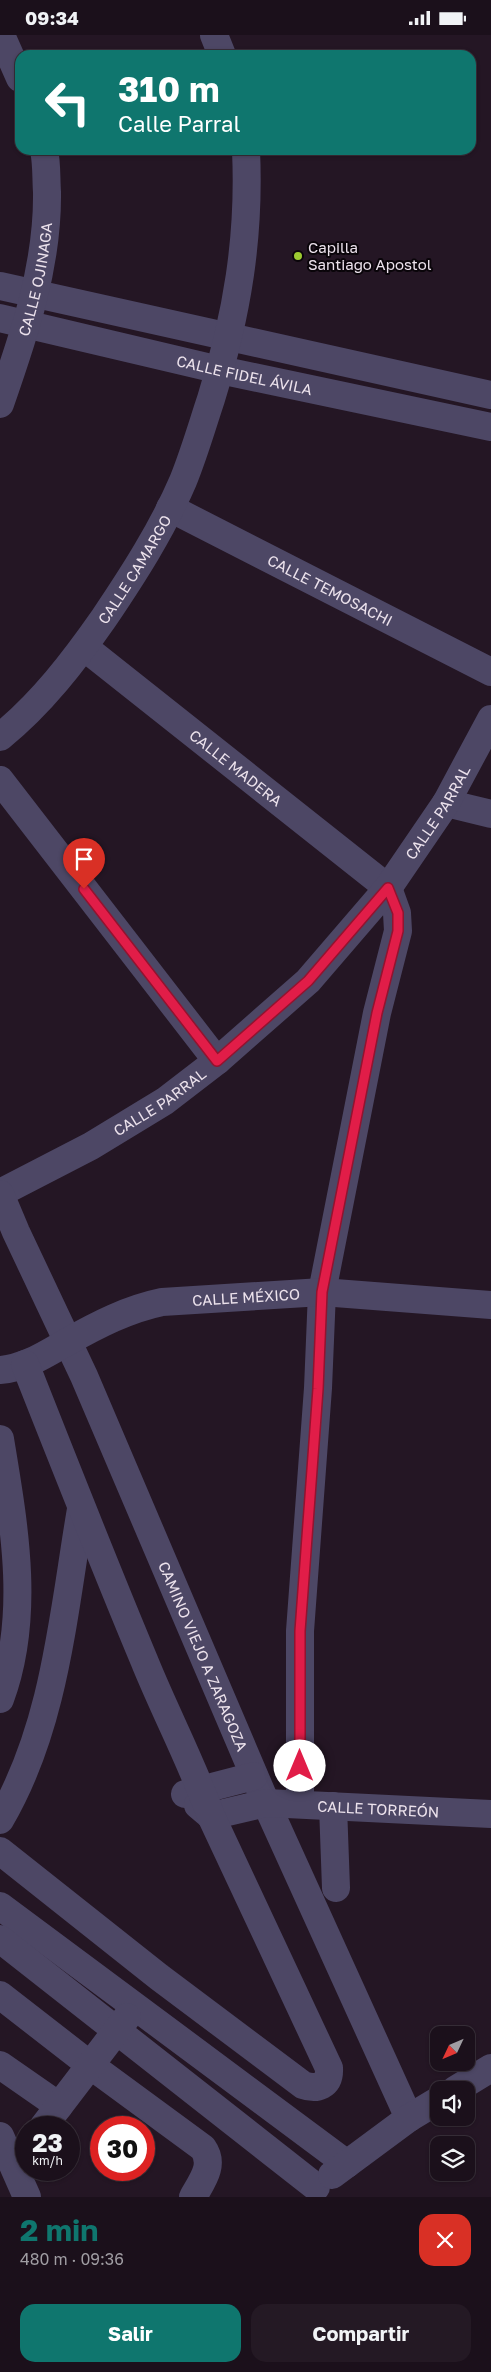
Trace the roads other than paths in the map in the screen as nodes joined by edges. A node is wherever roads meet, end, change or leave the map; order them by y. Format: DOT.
graph roads {
  1 [pos="1,35"];
  2 [pos="214,35"];
  3 [pos="220,50"];
  4 [pos="15,67"];
  5 [pos="45,155"];
  6 [pos="246,155"];
  7 [pos="0,286"];
  8 [pos="35,294"];
  9 [pos="0,318"];
  10 [pos="28,323"];
  11 [pos="229,337"];
  12 [pos="220,370"];
  13 [pos="491,395"];
  14 [pos="0,404"];
  15 [pos="491,427"];
  16 [pos="170,508"];
  17 [pos="84,647"];
  18 [pos="491,672"];
  19 [pos="491,719"];
  20 [pos="0,737"];
  21 [pos="0,780"];
  22 [pos="446,803"];
  23 [pos="491,814"];
  24 [pos="388,888"];
  25 [pos="217,1061"];
  26 [pos="0,1194"];
  27 [pos="8,1237"];
  28 [pos="322,1292"];
  29 [pos="491,1305"];
  30 [pos="68,1341"];
  31 [pos="12,1367"];
  32 [pos="0,1439"];
  33 [pos="81,1509"];
  34 [pos="9,1583"];
  35 [pos="10,1672"];
  36 [pos="52,1683"];
  37 [pos="0,1699"];
  38 [pos="254,1776"];
  39 [pos="202,1789"];
  40 [pos="266,1803"];
  41 [pos="300,1804"];
  42 [pos="333,1806"];
  43 [pos="491,1814"];
  44 [pos="211,1816"];
  45 [pos="0,1820"];
  46 [pos="0,1851"];
  47 [pos="336,1888"];
  48 [pos="0,1906"];
  49 [pos="0,1939"];
  50 [pos="159,1977"];
  51 [pos="0,1995"];
  52 [pos="135,2007"];
  53 [pos="116,2030"];
  54 [pos="0,2065"];
  55 [pos="90,2065"];
  56 [pos="491,2068"];
  57 [pos="470,2081"];
  58 [pos="430,2105"];
  59 [pos="59,2106"];
  60 [pos="51,2116"];
  61 [pos="409,2118"];
  62 [pos="0,2136"];
  63 [pos="15,2153"];
  64 [pos="24,2181"];
  65 [pos="323,2185"];
  66 [pos="27,2197"];
  67 [pos="193,2197"];
  1 -- 4 [label="street"];
  2 -- 3 [label="street"];
  5 -- 8 [label="street, CALLE OJINAGA"];
  6 -- 11 [label="street"];
  7 -- 8 [label="street"];
  8 -- 10 [label="street, CALLE OJINAGA"];
  8 -- 11 [label="street"];
  9 -- 10 [label="street, CALLE FIDEL ÁVILA"];
  10 -- 12 [label="street, CALLE FIDEL ÁVILA"];
  10 -- 14 [label="street, CALLE OJINAGA"];
  11 -- 12 [label="street, CALLE CAMARGO"];
  11 -- 13 [label="street"];
  12 -- 15 [label="street, CALLE FIDEL ÁVILA"];
  12 -- 16 [label="street, CALLE CAMARGO"];
  16 -- 17 [label="street, CALLE CAMARGO"];
  16 -- 18 [label="street, CALLE TEMOSACHI"];
  17 -- 20 [label="street, CALLE CAMARGO"];
  17 -- 24 [label="street, CALLE MADERA"];
  19 -- 22 [label="street, CALLE PARRAL"];
  21 -- 25 [label="street"];
  22 -- 23 [label="street"];
  22 -- 24 [label="street, CALLE PARRAL"];
  24 -- 25 [label="street, CALLE PARRAL"];
  24 -- 28 [label="street"];
  25 -- 26 [label="street, CALLE PARRAL"];
  26 -- 27 [label="street, CAMINO VIEJO A ZARAGOZA"];
  27 -- 30 [label="street, CAMINO VIEJO A ZARAGOZA"];
  28 -- 29 [label="street, CALLE MÉXICO"];
  28 -- 30 [label="street, CALLE MÉXICO"];
  28 -- 41 [label="street"];
  30 -- 31 [label="street, CALLE MÉXICO"];
  30 -- 38 [label="street, CAMINO VIEJO A ZARAGOZA"];
  31 -- 33 [label="street"];
  32 -- 34 [label="street"];
  33 -- 36 [label="street"];
  33 -- 39 [label="street"];
  34 -- 35 [label="street"];
  35 -- 36 [label="street"];
  35 -- 37 [label="street"];
  36 -- 45 [label="street"];
  38 -- 39 [label="street"];
  38 -- 40 [label="street, CAMINO VIEJO A ZARAGOZA"];
  39 -- 44 [label="street"];
  40 -- 41 [label="street, CALLE TORREÓN"];
  40 -- 44 [label="street, CALLE TORREÓN"];
  40 -- 61 [label="street, CAMINO VIEJO A ZARAGOZA"];
  41 -- 42 [label="street, CALLE TORREÓN"];
  42 -- 43 [label="street, CALLE TORREÓN"];
  42 -- 47 [label="street"];
  44 -- 50 [label="street"];
  46 -- 50 [label="street"];
  48 -- 52 [label="street"];
  49 -- 53 [label="street"];
  50 -- 52 [label="street"];
  51 -- 55 [label="street"];
  52 -- 53 [label="street"];
  52 -- 65 [label="street"];
  53 -- 55 [label="street"];
  53 -- 65 [label="street"];
  54 -- 59 [label="street"];
  55 -- 59 [label="street"];
  55 -- 67 [label="street"];
  56 -- 57 [label="street"];
  58 -- 61 [label="street"];
  59 -- 60 [label="street"];
  61 -- 65 [label="street"];
  62 -- 63 [label="street"];
  64 -- 66 [label="street"];
}
